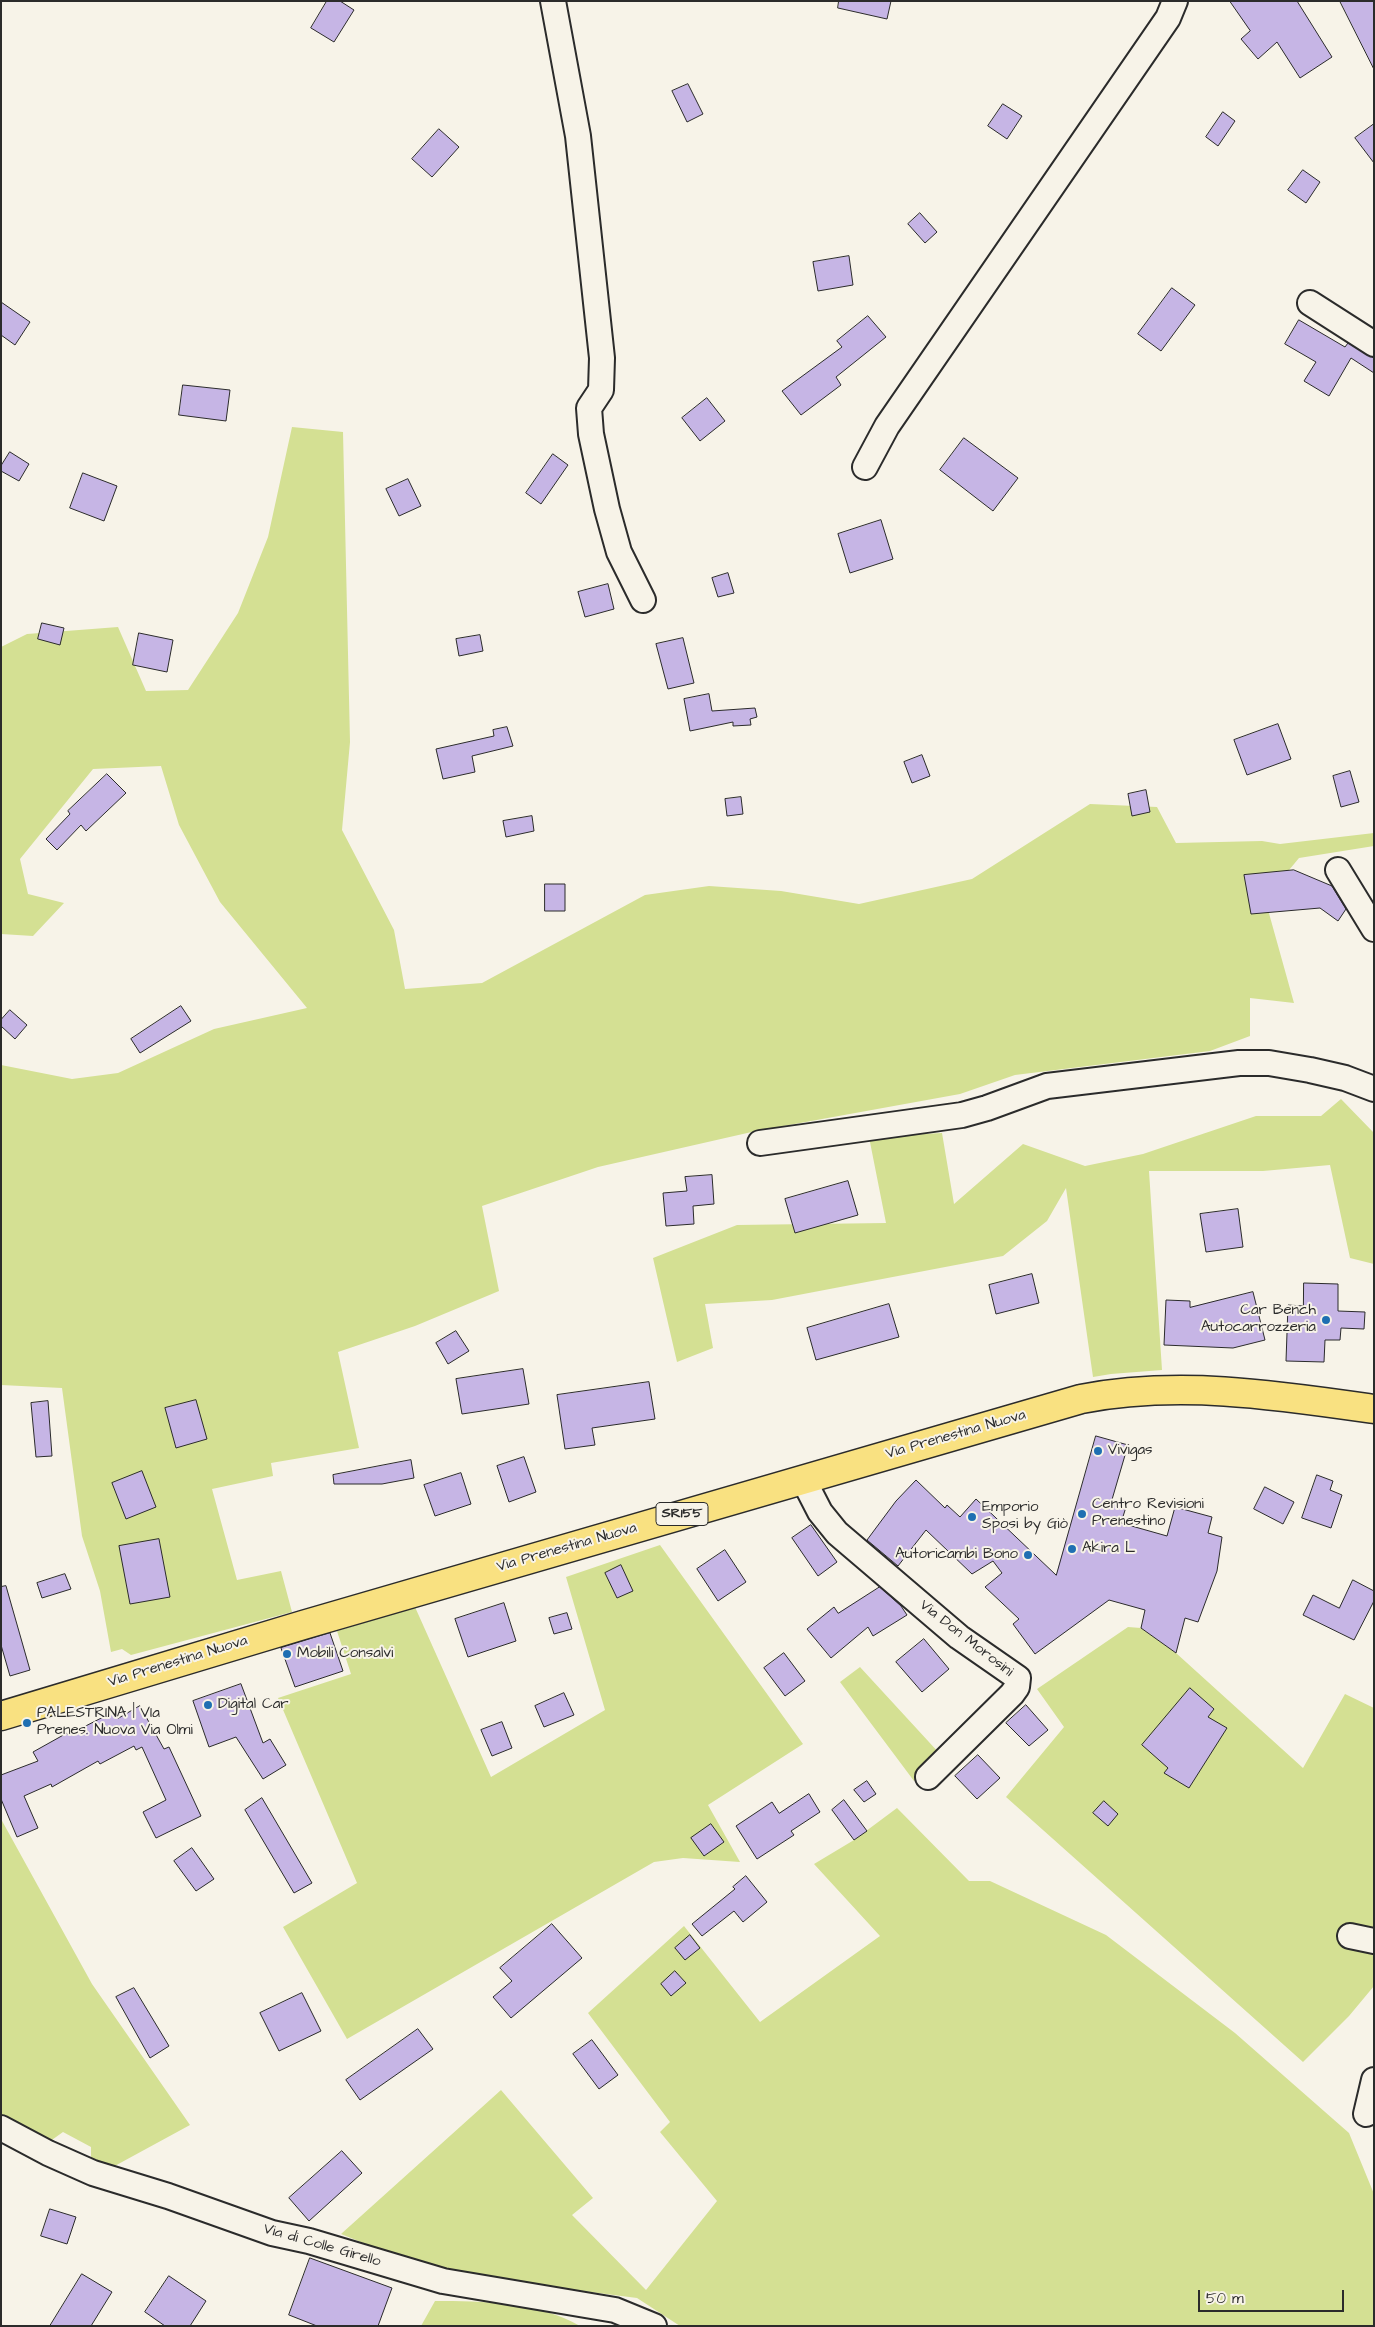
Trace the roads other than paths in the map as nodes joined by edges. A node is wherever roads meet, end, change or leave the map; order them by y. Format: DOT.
graph roads {
  1 [pos="553,1"];
  2 [pos="1175,1"];
  3 [pos="1310,303"];
  4 [pos="1374,344"];
  5 [pos="865,467"];
  6 [pos="643,600"];
  7 [pos="1338,870"];
  8 [pos="1374,929"];
  9 [pos="1374,1089"];
  10 [pos="760,1142"];
  11 [pos="1374,1409"];
  12 [pos="803,1479"];
  13 [pos="1,1716"];
  14 [pos="928,1777"];
  15 [pos="1350,1936"];
  16 [pos="1374,1941"];
  17 [pos="1374,2080"];
  18 [pos="1366,2114"];
  19 [pos="1,2128"];
  20 [pos="654,2326"];
  1 -- 6 [label="street"];
  2 -- 5 [label="street"];
  3 -- 4 [label="street"];
  7 -- 8 [label="street"];
  9 -- 10 [label="street"];
  11 -- 12 [label="main road, Via Prenestina Nuova / SR155"];
  12 -- 13 [label="main road, Via Prenestina Nuova / SR155"];
  12 -- 14 [label="street, Via Don Morosini"];
  15 -- 16 [label="street"];
  17 -- 18 [label="street"];
  19 -- 20 [label="street, Via di Colle Girello"];
}
